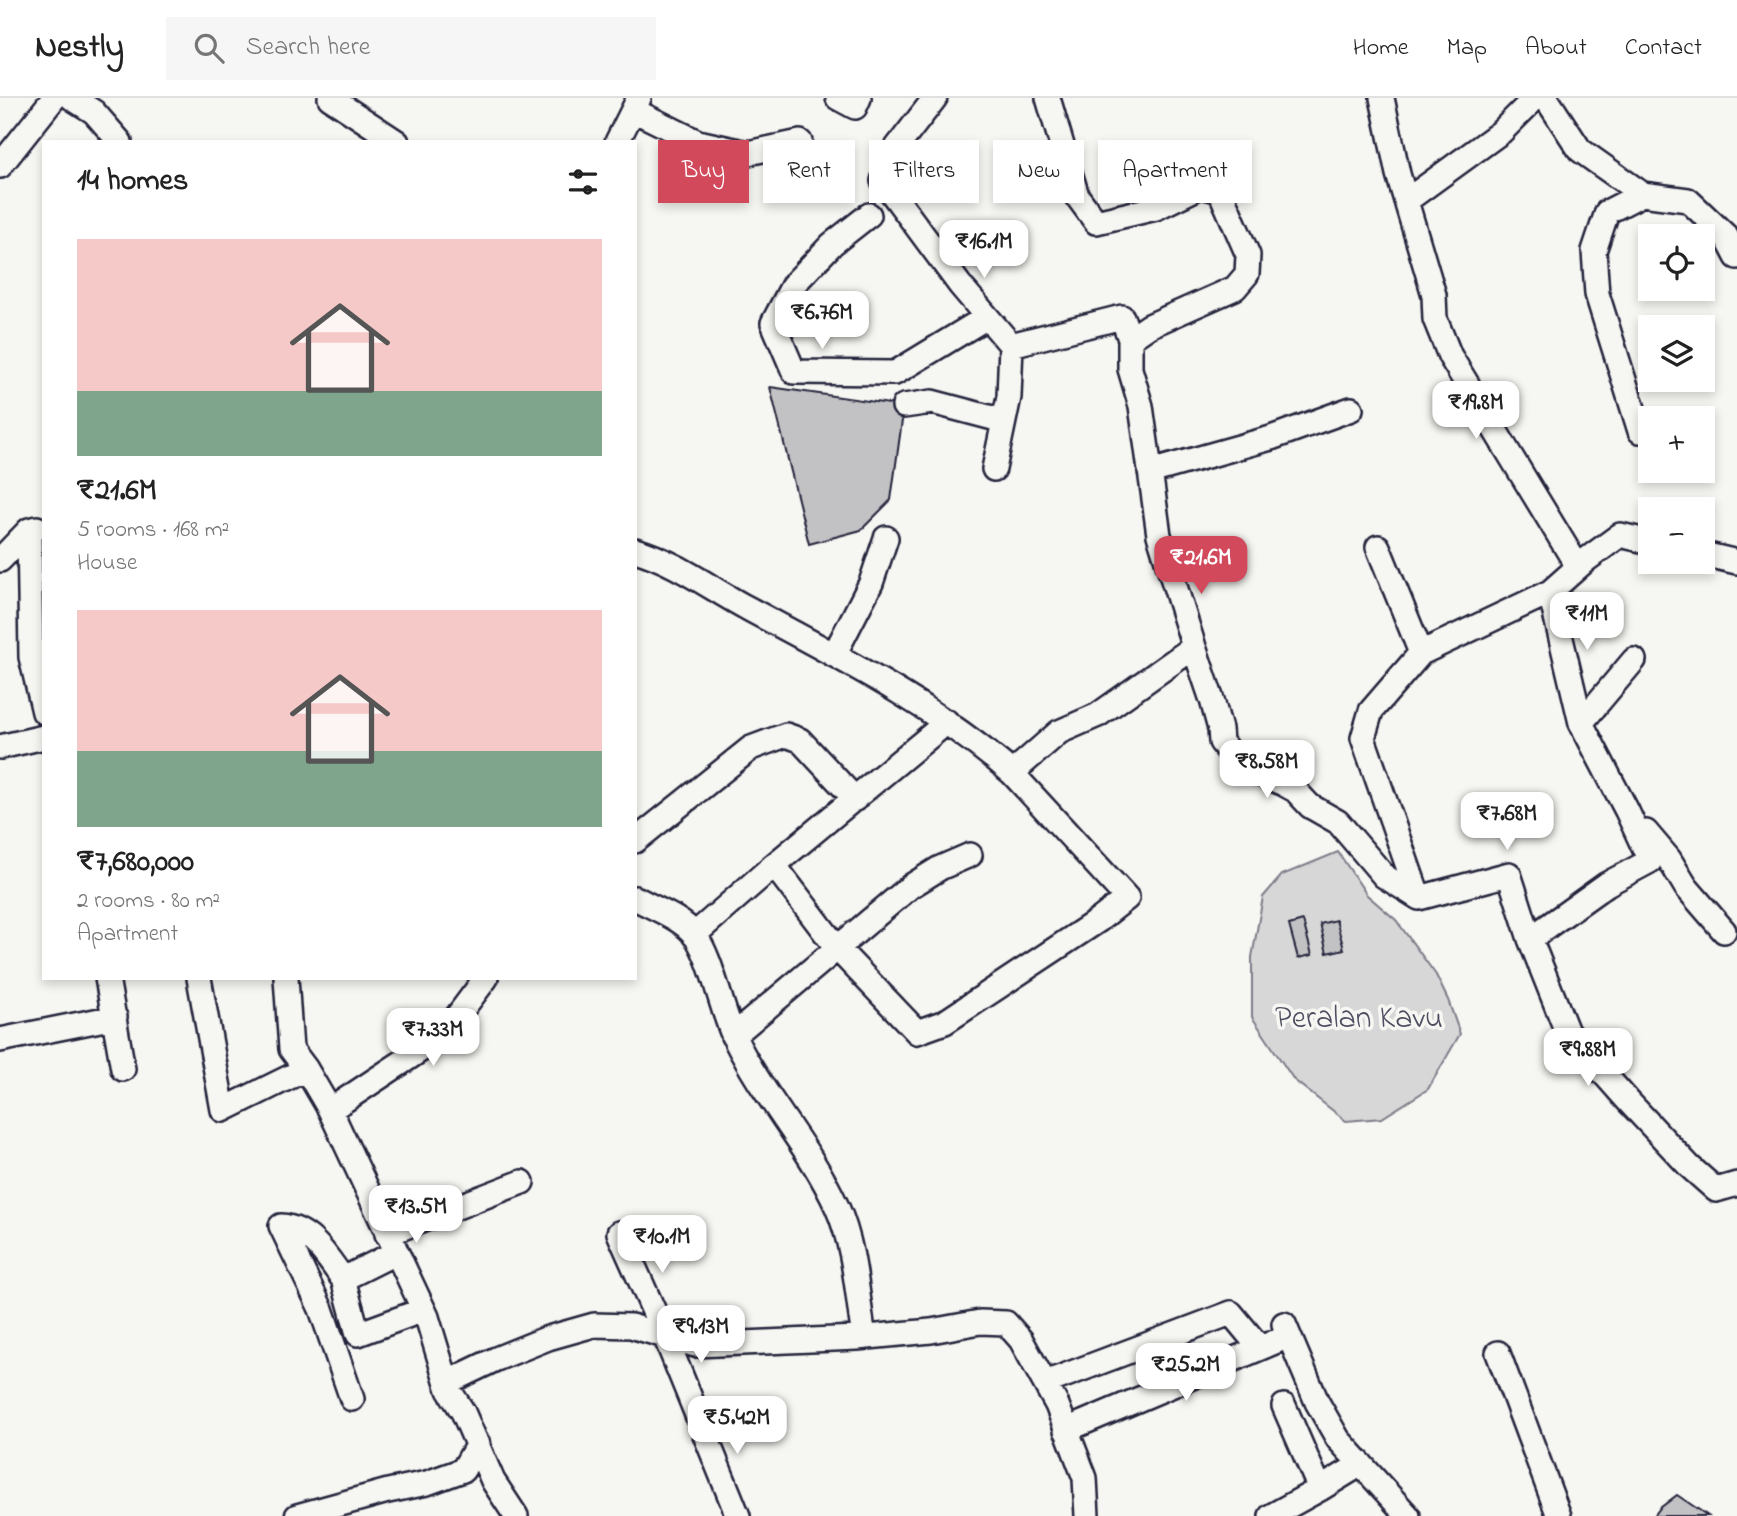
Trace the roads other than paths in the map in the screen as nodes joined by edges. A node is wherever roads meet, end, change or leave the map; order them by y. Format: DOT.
graph roads {
  1 [pos="54,98"];
  2 [pos="72,98"];
  3 [pos="330,98"];
  4 [pos="838,98"];
  5 [pos="859,98"];
  6 [pos="935,98"];
  7 [pos="1048,98"];
  8 [pos="1382,98"];
  9 [pos="1535,98"];
  10 [pos="1546,98"];
  11 [pos="636,104"];
  12 [pos="118,140"];
  13 [pos="394,140"];
  14 [pos="618,140"];
  15 [pos="763,150"];
  16 [pos="0,166"];
  17 [pos="1642,194"];
  18 [pos="1406,201"];
  19 [pos="869,215"];
  20 [pos="1732,233"];
  21 [pos="1737,257"];
  22 [pos="987,317"];
  23 [pos="1130,339"];
  24 [pos="1011,345"];
  25 [pos="904,406"];
  26 [pos="1351,409"];
  27 [pos="1004,421"];
  28 [pos="1638,425"];
  29 [pos="994,469"];
  30 [pos="1150,472"];
  31 [pos="36,529"];
  32 [pos="886,538"];
  33 [pos="1638,540"];
  34 [pos="1378,547"];
  35 [pos="637,551"];
  36 [pos="1715,557"];
  37 [pos="0,561"];
  38 [pos="1737,562"];
  39 [pos="1578,567"];
  40 [pos="1550,592"];
  41 [pos="1194,647"];
  42 [pos="1421,653"];
  43 [pos="834,655"];
  44 [pos="1634,660"];
  45 [pos="42,704"];
  46 [pos="947,722"];
  47 [pos="1581,723"];
  48 [pos="42,737"];
  49 [pos="0,747"];
  50 [pos="1012,773"];
  51 [pos="855,799"];
  52 [pos="1627,811"];
  53 [pos="637,839"];
  54 [pos="970,855"];
  55 [pos="774,865"];
  56 [pos="1419,898"];
  57 [pos="637,899"];
  58 [pos="1724,931"];
  59 [pos="694,935"];
  60 [pos="1530,939"];
  61 [pos="837,948"];
  62 [pos="107,980"];
  63 [pos="198,980"];
  64 [pos="286,980"];
  65 [pos="484,980"];
  66 [pos="115,1017"];
  67 [pos="733,1036"];
  68 [pos="0,1040"];
  69 [pos="124,1069"];
  70 [pos="306,1069"];
  71 [pos="330,1110"];
  72 [pos="522,1182"];
  73 [pos="1737,1184"];
  74 [pos="619,1233"];
  75 [pos="391,1243"];
  76 [pos="343,1279"];
  77 [pos="424,1310"];
  78 [pos="665,1336"];
  79 [pos="864,1337"];
  80 [pos="1260,1348"];
  81 [pos="1498,1353"];
  82 [pos="447,1382"];
  83 [pos="1045,1383"];
  84 [pos="352,1399"];
  85 [pos="1284,1406"];
  86 [pos="1066,1430"];
  87 [pos="478,1444"];
  88 [pos="1361,1464"];
  89 [pos="1320,1489"];
  90 [pos="297,1516"];
  91 [pos="516,1516"];
  92 [pos="738,1516"];
  93 [pos="1087,1516"];
  94 [pos="1271,1516"];
  95 [pos="1408,1516"];
  96 [pos="1559,1516"];
  1 -- 16 [label="street"];
  2 -- 12 [label="street"];
  3 -- 13 [label="street"];
  4 -- 5 [label="street"];
  6 -- 22 [label="street"];
  7 -- 23 [label="street"];
  8 -- 18 [label="street"];
  9 -- 18 [label="street"];
  10 -- 17 [label="street"];
  11 -- 14 [label="street"];
  11 -- 15 [label="street"];
  17 -- 20 [label="street"];
  17 -- 28 [label="street"];
  18 -- 39 [label="street"];
  19 -- 22 [label="street"];
  20 -- 21 [label="street"];
  22 -- 24 [label="street"];
  23 -- 24 [label="street"];
  23 -- 30 [label="street"];
  24 -- 27 [label="street"];
  25 -- 27 [label="street"];
  26 -- 30 [label="street"];
  27 -- 29 [label="street"];
  30 -- 41 [label="street"];
  31 -- 37 [label="street"];
  31 -- 45 [label="street"];
  32 -- 43 [label="street"];
  33 -- 39 [label="street"];
  34 -- 42 [label="street"];
  35 -- 43 [label="street"];
  36 -- 38 [label="street"];
  39 -- 40 [label="street"];
  40 -- 42 [label="street"];
  40 -- 47 [label="street"];
  41 -- 50 [label="street"];
  41 -- 56 [label="street"];
  42 -- 56 [label="street"];
  43 -- 46 [label="street"];
  44 -- 47 [label="street"];
  46 -- 50 [label="street"];
  46 -- 51 [label="street"];
  47 -- 52 [label="street"];
  48 -- 49 [label="street"];
  50 -- 61 [label="street"];
  51 -- 53 [label="street"];
  51 -- 55 [label="street"];
  52 -- 58 [label="street"];
  52 -- 60 [label="street"];
  54 -- 61 [label="street"];
  55 -- 59 [label="street"];
  55 -- 61 [label="street"];
  56 -- 60 [label="street"];
  57 -- 59 [label="street"];
  59 -- 67 [label="street"];
  60 -- 73 [label="street"];
  61 -- 67 [label="street"];
  62 -- 66 [label="street"];
  63 -- 70 [label="street"];
  64 -- 70 [label="street"];
  65 -- 71 [label="street"];
  66 -- 68 [label="street"];
  66 -- 69 [label="street"];
  67 -- 79 [label="street"];
  70 -- 71 [label="street"];
  71 -- 75 [label="street"];
  72 -- 75 [label="street"];
  74 -- 78 [label="street"];
  75 -- 76 [label="street"];
  75 -- 77 [label="street"];
  76 -- 77 [label="street"];
  76 -- 84 [label="street"];
  77 -- 82 [label="street"];
  78 -- 79 [label="street"];
  78 -- 82 [label="street"];
  78 -- 92 [label="street"];
  79 -- 83 [label="street"];
  80 -- 83 [label="street"];
  80 -- 86 [label="street"];
  80 -- 88 [label="street"];
  81 -- 96 [label="street"];
  82 -- 87 [label="street"];
  83 -- 86 [label="street"];
  85 -- 89 [label="street"];
  86 -- 93 [label="street"];
  87 -- 90 [label="street"];
  87 -- 91 [label="street"];
  88 -- 89 [label="street"];
  88 -- 95 [label="street"];
  89 -- 94 [label="street"];
}
